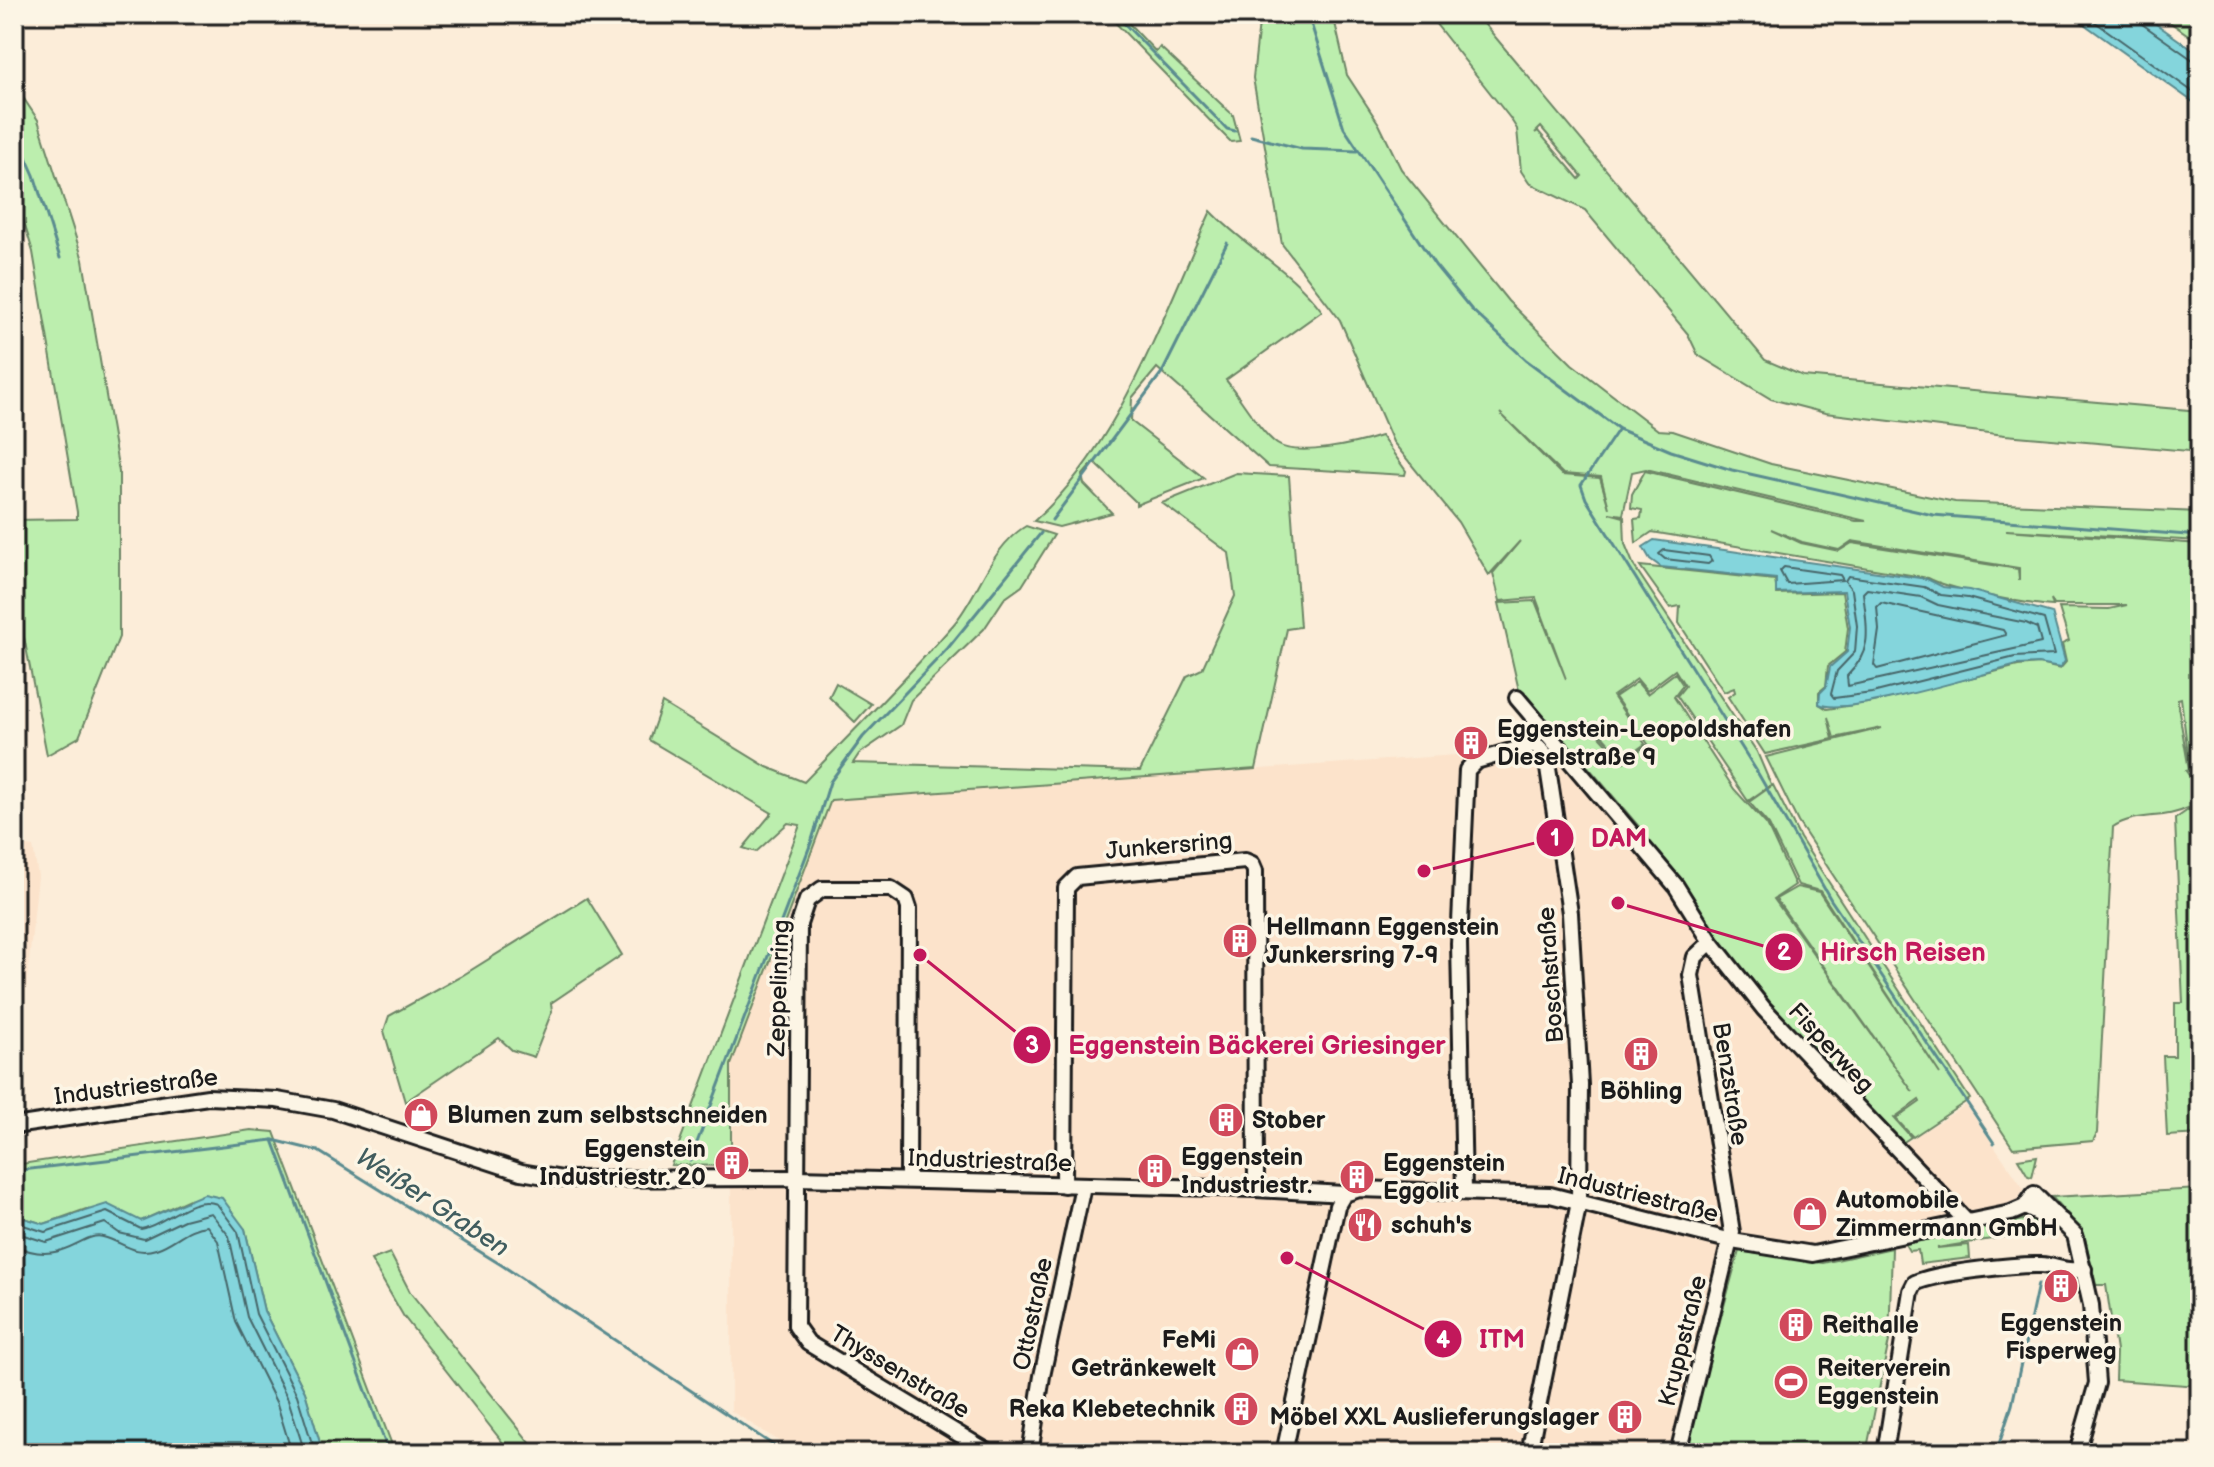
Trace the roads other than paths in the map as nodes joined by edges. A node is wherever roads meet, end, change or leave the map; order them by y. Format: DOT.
graph roads {
  1 [pos="1517,698"];
  2 [pos="1711,942"];
  3 [pos="14,1126"];
  4 [pos="797,1178"];
  5 [pos="908,1180"];
  6 [pos="1064,1185"];
  7 [pos="1083,1186"];
  8 [pos="1256,1189"];
  9 [pos="1464,1191"];
  10 [pos="1344,1194"];
  11 [pos="1579,1202"];
  12 [pos="2025,1207"];
  13 [pos="2063,1221"];
  14 [pos="1967,1222"];
  15 [pos="1732,1241"];
  16 [pos="2084,1269"];
  17 [pos="1028,1452"];
  18 [pos="990,1453"];
  19 [pos="1284,1453"];
  20 [pos="1529,1453"];
  21 [pos="1678,1453"];
  22 [pos="1885,1453"];
  23 [pos="2077,1453"];
  1 -- 2 [label="street, Fisperweg"];
  2 -- 14 [label="street, Fisperweg"];
  2 -- 15 [label="street, Benzstraße"];
  3 -- 4 [label="street, Industriestraße"];
  4 -- 5 [label="street, Industriestraße"];
  4 -- 5 [label="street, Zeppelinring"];
  4 -- 18 [label="street, Thyssenstraße"];
  5 -- 6 [label="street, Industriestraße"];
  6 -- 7 [label="street, Industriestraße"];
  6 -- 8 [label="street, Junkersring"];
  7 -- 8 [label="street, Industriestraße"];
  7 -- 17 [label="street, Ottostraße"];
  8 -- 10 [label="street, Industriestraße"];
  9 -- 10 [label="street, Industriestraße"];
  9 -- 11 [label="street, Industriestraße"];
  9 -- 11 [label="street, Boschstraße"];
  10 -- 19 [label="street"];
  11 -- 15 [label="street, Industriestraße"];
  11 -- 20 [label="street, Boschstraße"];
  12 -- 13 [label="street"];
  12 -- 13 [label="street"];
  12 -- 14 [label="street"];
  13 -- 16 [label="street"];
  14 -- 15 [label="street, Industriestraße"];
  15 -- 21 [label="street, Kruppstraße"];
  16 -- 22 [label="street"];
  16 -- 23 [label="street"];
}
